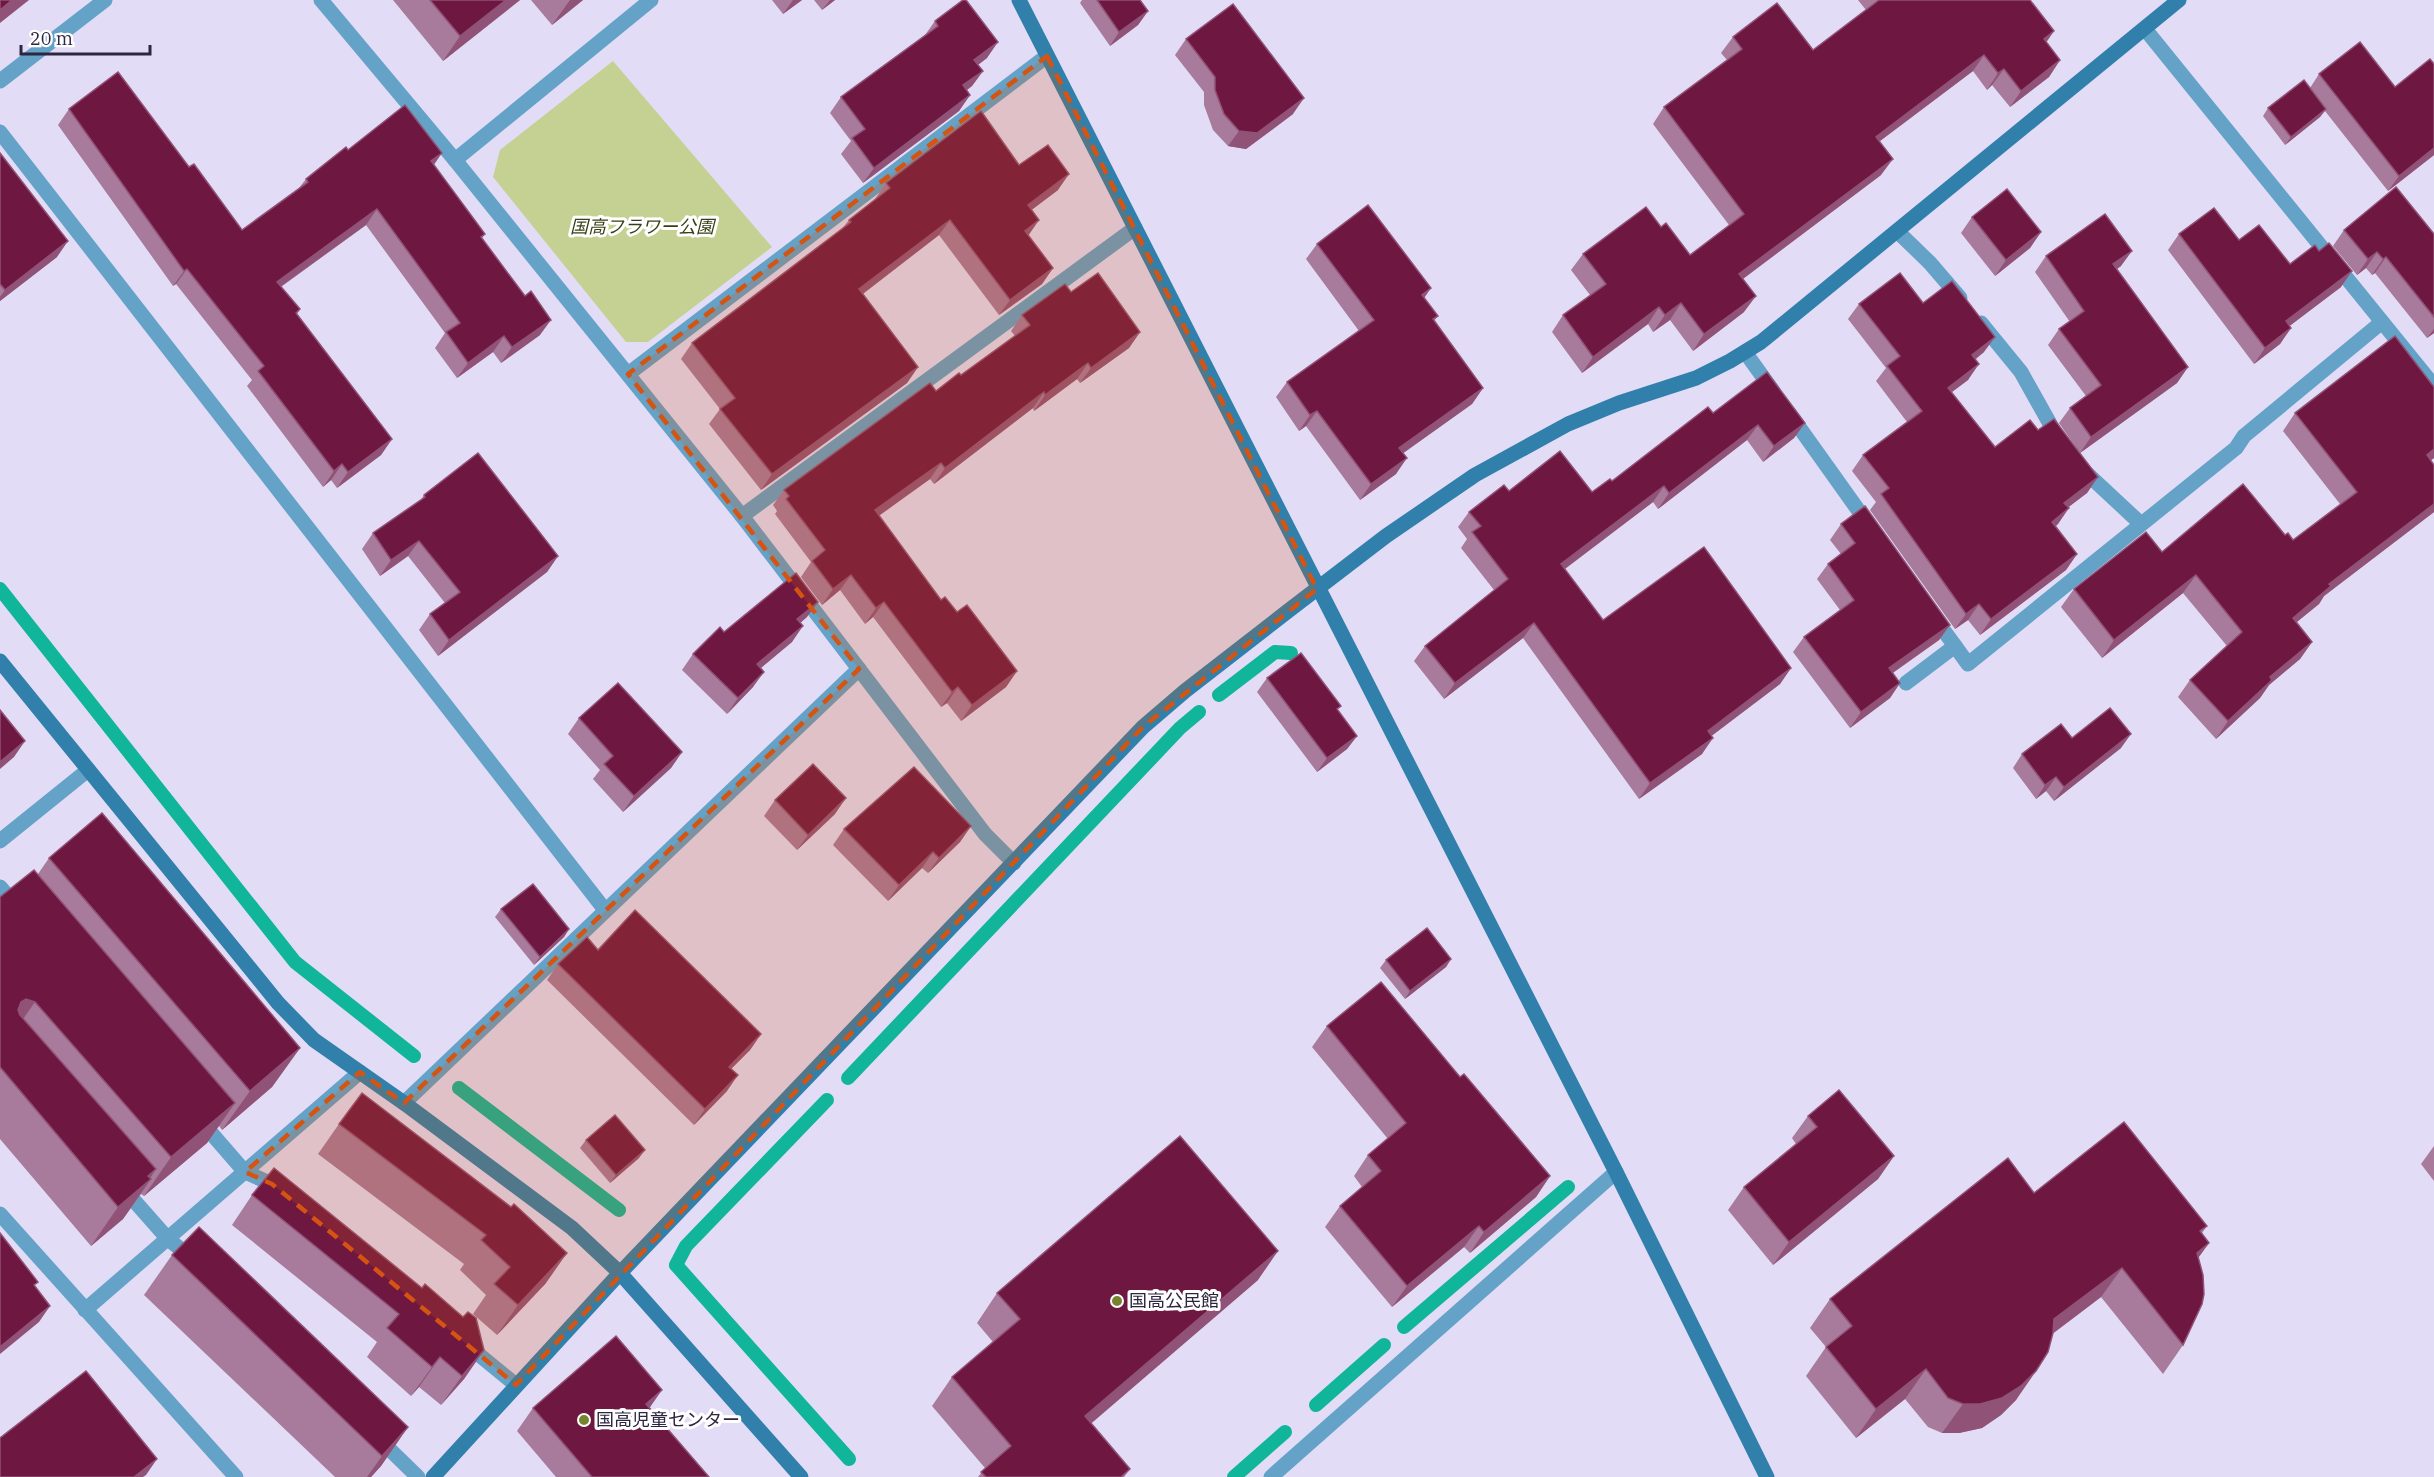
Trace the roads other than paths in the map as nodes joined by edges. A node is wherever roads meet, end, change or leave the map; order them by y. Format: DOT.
graph roads {
  1 [pos="105,0"];
  2 [pos="321,0"];
  3 [pos="1019,0"];
  4 [pos="2179,0"];
  5 [pos="647,1"];
  6 [pos="2145,29"];
  7 [pos="1047,56"];
  8 [pos="0,81"];
  9 [pos="0,132"];
  10 [pos="455,160"];
  11 [pos="1135,228"];
  12 [pos="1898,232"];
  13 [pos="2382,322"];
  14 [pos="1745,352"];
  15 [pos="627,374"];
  16 [pos="2434,386"];
  17 [pos="742,516"];
  18 [pos="2140,523"];
  19 [pos="1880,542"];
  20 [pos="1317,589"];
  21 [pos="1928,608"];
  22 [pos="1955,646"];
  23 [pos="0,661"];
  24 [pos="859,669"];
  25 [pos="1906,683"];
  26 [pos="88,770"];
  27 [pos="0,842"];
  28 [pos="1014,863"];
  29 [pos="0,887"];
  30 [pos="605,910"];
  31 [pos="31,923"];
  32 [pos="360,1072"];
  33 [pos="404,1103"];
  34 [pos="191,1110"];
  35 [pos="245,1172"];
  36 [pos="1616,1172"];
  37 [pos="114,1178"];
  38 [pos="290,1198"];
  39 [pos="0,1214"];
  40 [pos="168,1239"];
  41 [pos="201,1267"];
  42 [pos="620,1273"];
  43 [pos="85,1310"];
  44 [pos="453,1332"];
  45 [pos="516,1384"];
  46 [pos="368,1428"];
  47 [pos="236,1477"];
  48 [pos="418,1477"];
  49 [pos="433,1477"];
  50 [pos="801,1477"];
  51 [pos="1271,1477"];
  52 [pos="1767,1477"];
  1 -- 8 [label="street"];
  2 -- 10 [label="street"];
  3 -- 7 [label="street"];
  4 -- 6 [label="street"];
  5 -- 10 [label="street"];
  6 -- 12 [label="street"];
  6 -- 13 [label="street"];
  7 -- 11 [label="street"];
  7 -- 15 [label="street"];
  9 -- 30 [label="street"];
  10 -- 15 [label="street"];
  11 -- 17 [label="street"];
  11 -- 20 [label="street"];
  12 -- 14 [label="street"];
  12 -- 18 [label="street"];
  13 -- 16 [label="street"];
  13 -- 18 [label="street"];
  14 -- 19 [label="street"];
  14 -- 20 [label="street"];
  15 -- 17 [label="street"];
  17 -- 24 [label="street"];
  18 -- 22 [label="street"];
  20 -- 28 [label="street"];
  20 -- 36 [label="street"];
  21 -- 22 [label="street"];
  22 -- 25 [label="street"];
  23 -- 26 [label="street"];
  24 -- 28 [label="street"];
  24 -- 30 [label="street"];
  26 -- 27 [label="street"];
  26 -- 32 [label="street"];
  28 -- 42 [label="street"];
  29 -- 31 [label="street"];
  30 -- 33 [label="street"];
  32 -- 33 [label="street"];
  32 -- 35 [label="street"];
  33 -- 42 [label="street"];
  34 -- 35 [label="street"];
  35 -- 38 [label="street"];
  35 -- 40 [label="street"];
  36 -- 51 [label="street"];
  36 -- 52 [label="street"];
  37 -- 40 [label="street"];
  39 -- 43 [label="street"];
  40 -- 41 [label="street"];
  40 -- 43 [label="street"];
  42 -- 45 [label="street"];
  42 -- 50 [label="street"];
  43 -- 47 [label="street"];
  44 -- 45 [label="street"];
  45 -- 49 [label="street"];
  46 -- 48 [label="street"];
}
